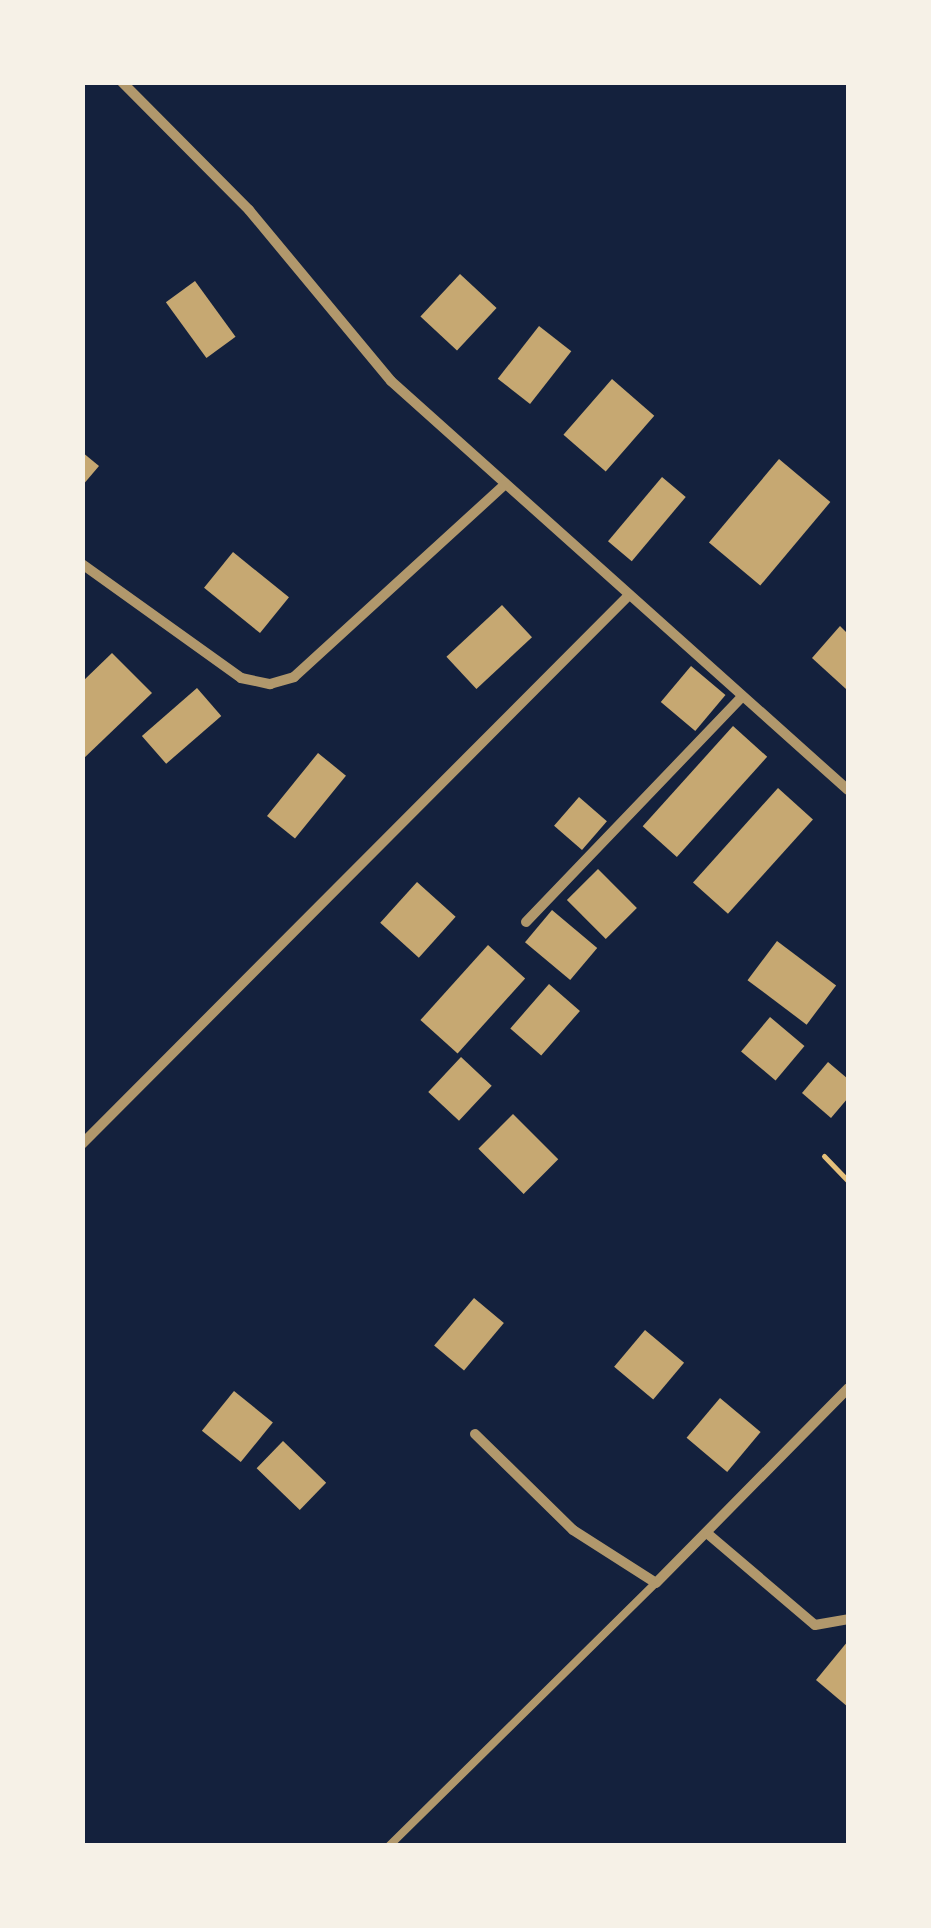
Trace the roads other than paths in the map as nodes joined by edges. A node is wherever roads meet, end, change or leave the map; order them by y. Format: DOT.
graph roads {
  1 [pos="122,82"];
  2 [pos="505,484"];
  3 [pos="82,564"];
  4 [pos="628,596"];
  5 [pos="742,697"];
  6 [pos="848,790"];
  7 [pos="526,922"];
  8 [pos="82,1144"];
  9 [pos="848,1388"];
  10 [pos="475,1434"];
  11 [pos="708,1534"];
  12 [pos="656,1583"];
  13 [pos="848,1619"];
  14 [pos="389,1846"];
  1 -- 2 [label="street"];
  2 -- 3 [label="street"];
  2 -- 4 [label="street"];
  4 -- 5 [label="street"];
  4 -- 8 [label="street"];
  5 -- 6 [label="street"];
  5 -- 7 [label="street"];
  9 -- 11 [label="street"];
  10 -- 12 [label="street"];
  11 -- 12 [label="street"];
  11 -- 13 [label="street"];
  12 -- 14 [label="lane"];
}
